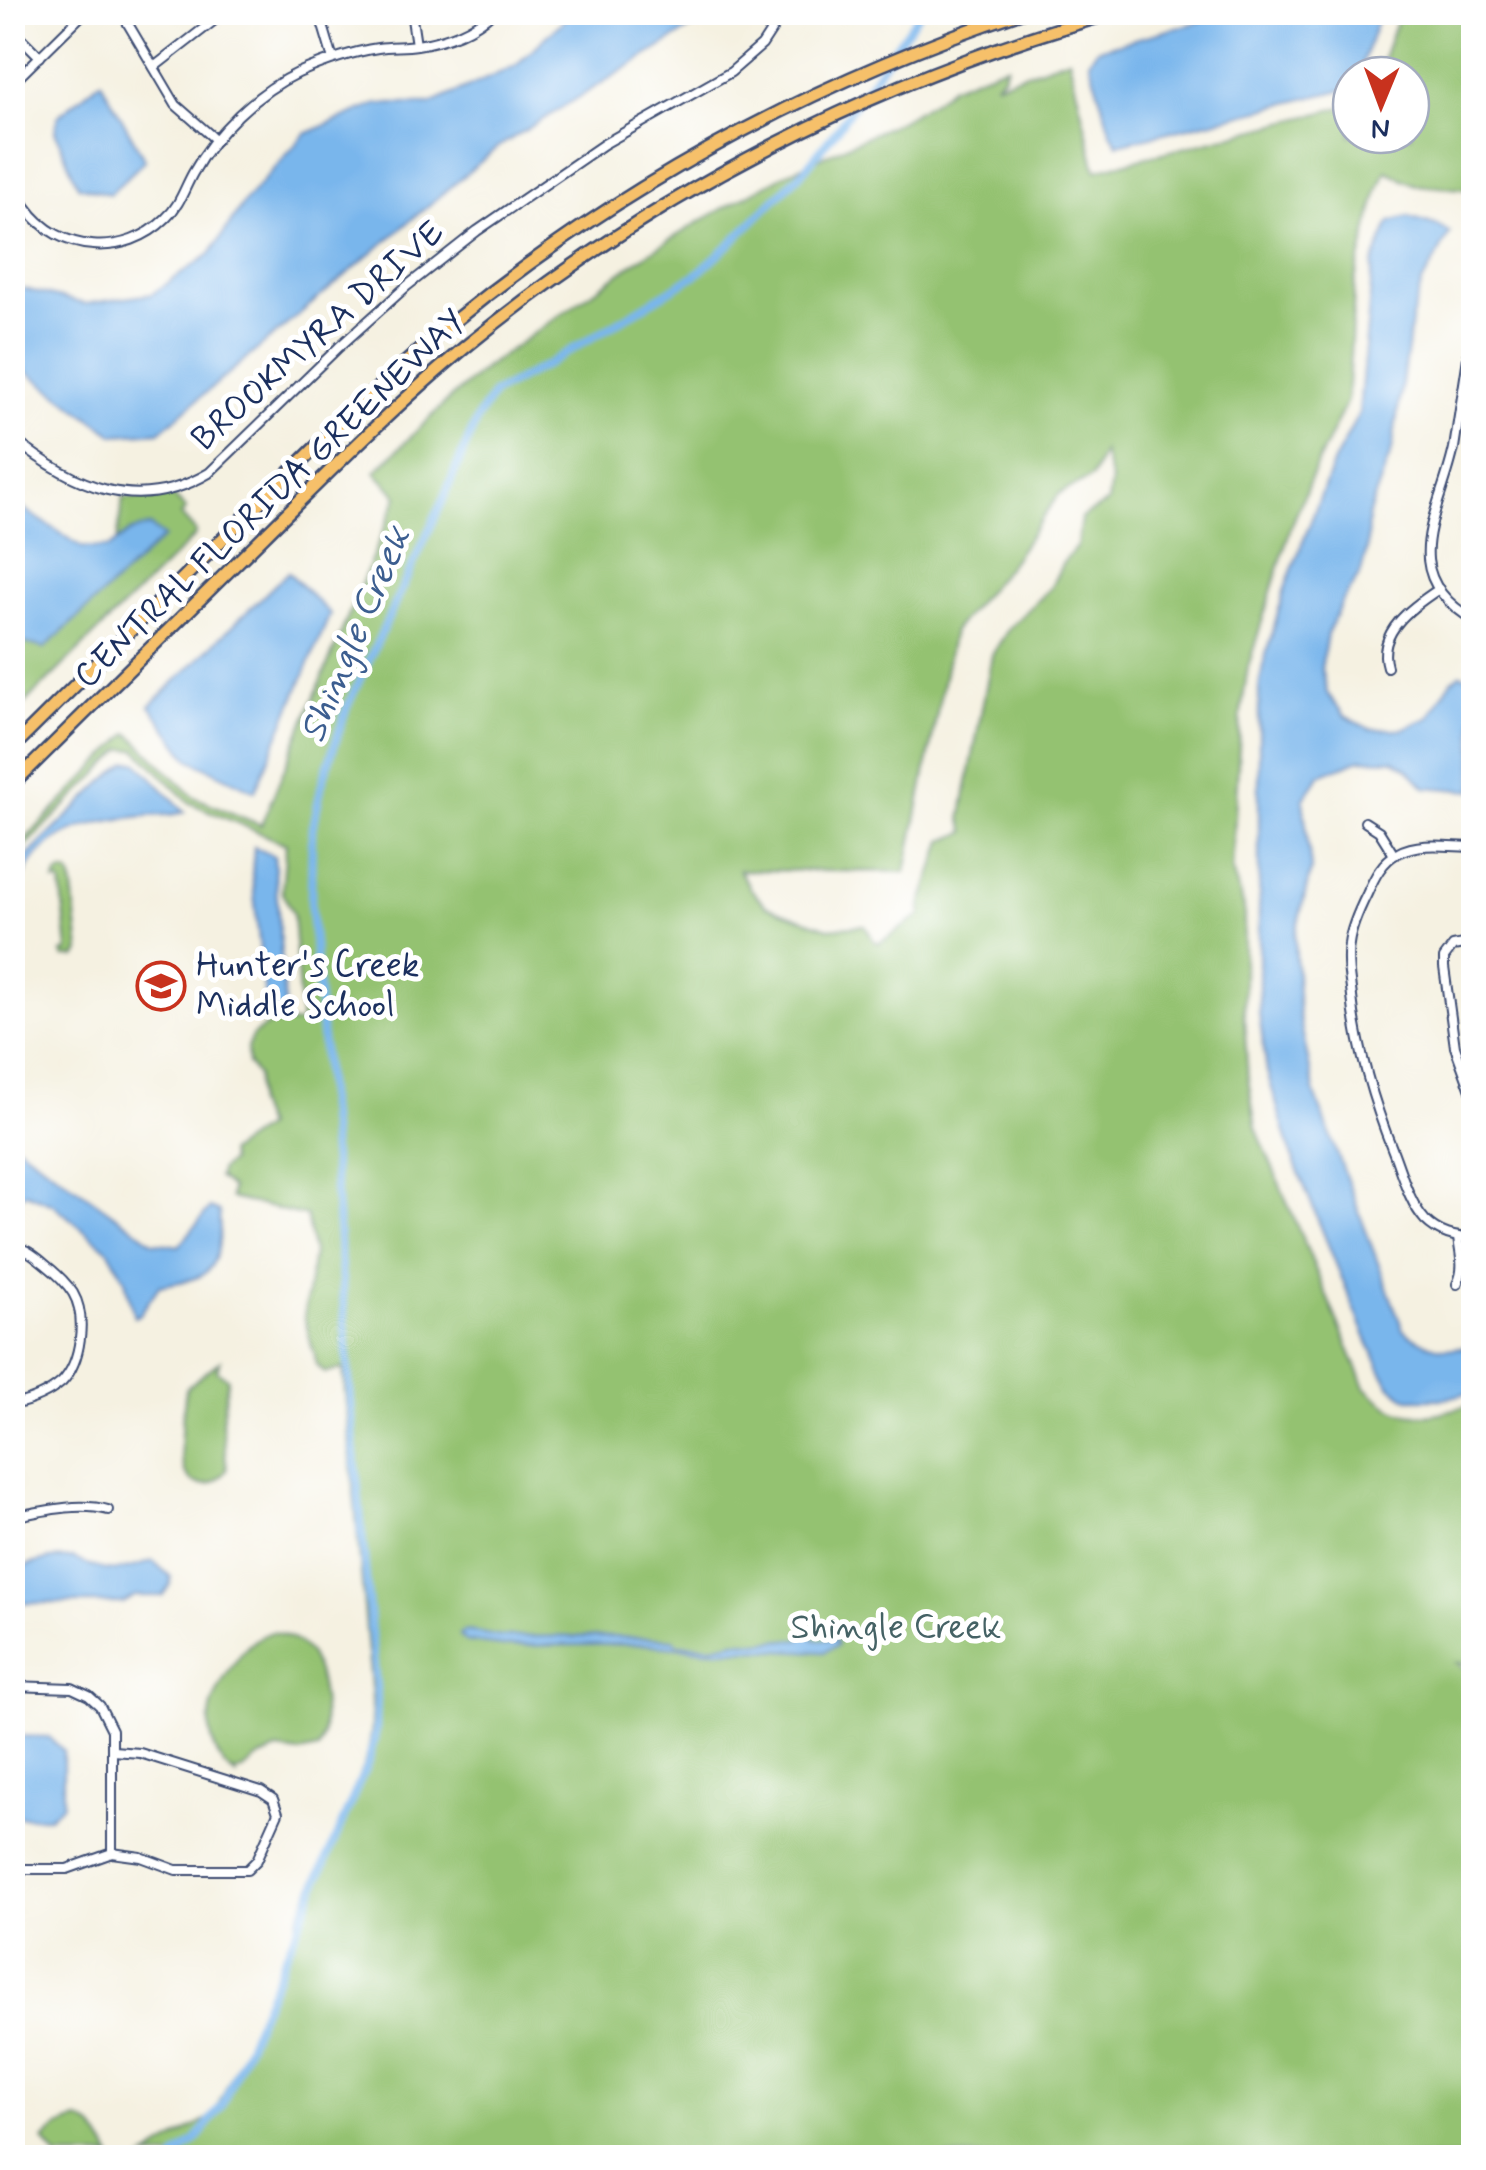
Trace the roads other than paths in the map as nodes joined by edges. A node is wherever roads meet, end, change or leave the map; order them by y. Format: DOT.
graph roads {
  1 [pos="85,12"];
  2 [pos="121,12"];
  3 [pos="220,12"];
  4 [pos="318,12"];
  5 [pos="410,12"];
  6 [pos="493,12"];
  7 [pos="780,12"];
  8 [pos="1021,12"];
  9 [pos="1116,12"];
  10 [pos="12,29"];
  11 [pos="416,45"];
  12 [pos="40,57"];
  13 [pos="333,59"];
  14 [pos="154,67"];
  15 [pos="12,84"];
  16 [pos="216,140"];
  17 [pos="12,179"];
  18 [pos="1474,319"];
  19 [pos="12,438"];
  20 [pos="1439,590"];
  21 [pos="1474,620"];
  22 [pos="1387,667"];
  23 [pos="12,748"];
  24 [pos="12,786"];
  25 [pos="1365,822"];
  26 [pos="1474,847"];
  27 [pos="1394,855"];
  28 [pos="1474,942"];
  29 [pos="12,1002"];
  30 [pos="12,1064"];
  31 [pos="1474,1099"];
  32 [pos="1458,1238"];
  33 [pos="1474,1238"];
  34 [pos="12,1246"];
  35 [pos="1457,1284"];
  36 [pos="12,1404"];
  37 [pos="108,1510"];
  38 [pos="12,1517"];
  39 [pos="12,1686"];
  40 [pos="113,1751"];
  41 [pos="112,1852"];
  42 [pos="12,1868"];
  1 -- 12 [label="street"];
  2 -- 14 [label="street"];
  3 -- 14 [label="street"];
  4 -- 13 [label="street"];
  5 -- 11 [label="street"];
  6 -- 11 [label="street"];
  7 -- 19 [label="street, BROOKMYRA DRIVE"];
  8 -- 23 [label="highway, CENTRAL FLORIDA GREENEWAY"];
  9 -- 24 [label="highway, CENTRAL FLORIDA GREENEWAY"];
  10 -- 12 [label="street"];
  11 -- 13 [label="street"];
  12 -- 15 [label="street"];
  13 -- 16 [label="street"];
  14 -- 16 [label="street"];
  16 -- 17 [label="street"];
  18 -- 20 [label="street"];
  20 -- 21 [label="street"];
  20 -- 22 [label="street"];
  25 -- 27 [label="street"];
  26 -- 27 [label="street"];
  27 -- 32 [label="street"];
  28 -- 31 [label="street"];
  29 -- 30 [label="street"];
  32 -- 33 [label="street"];
  32 -- 35 [label="street"];
  34 -- 36 [label="street"];
  37 -- 38 [label="street"];
  39 -- 40 [label="street"];
  40 -- 41 [label="street"];
  40 -- 41 [label="street"];
  41 -- 42 [label="street"];
}
